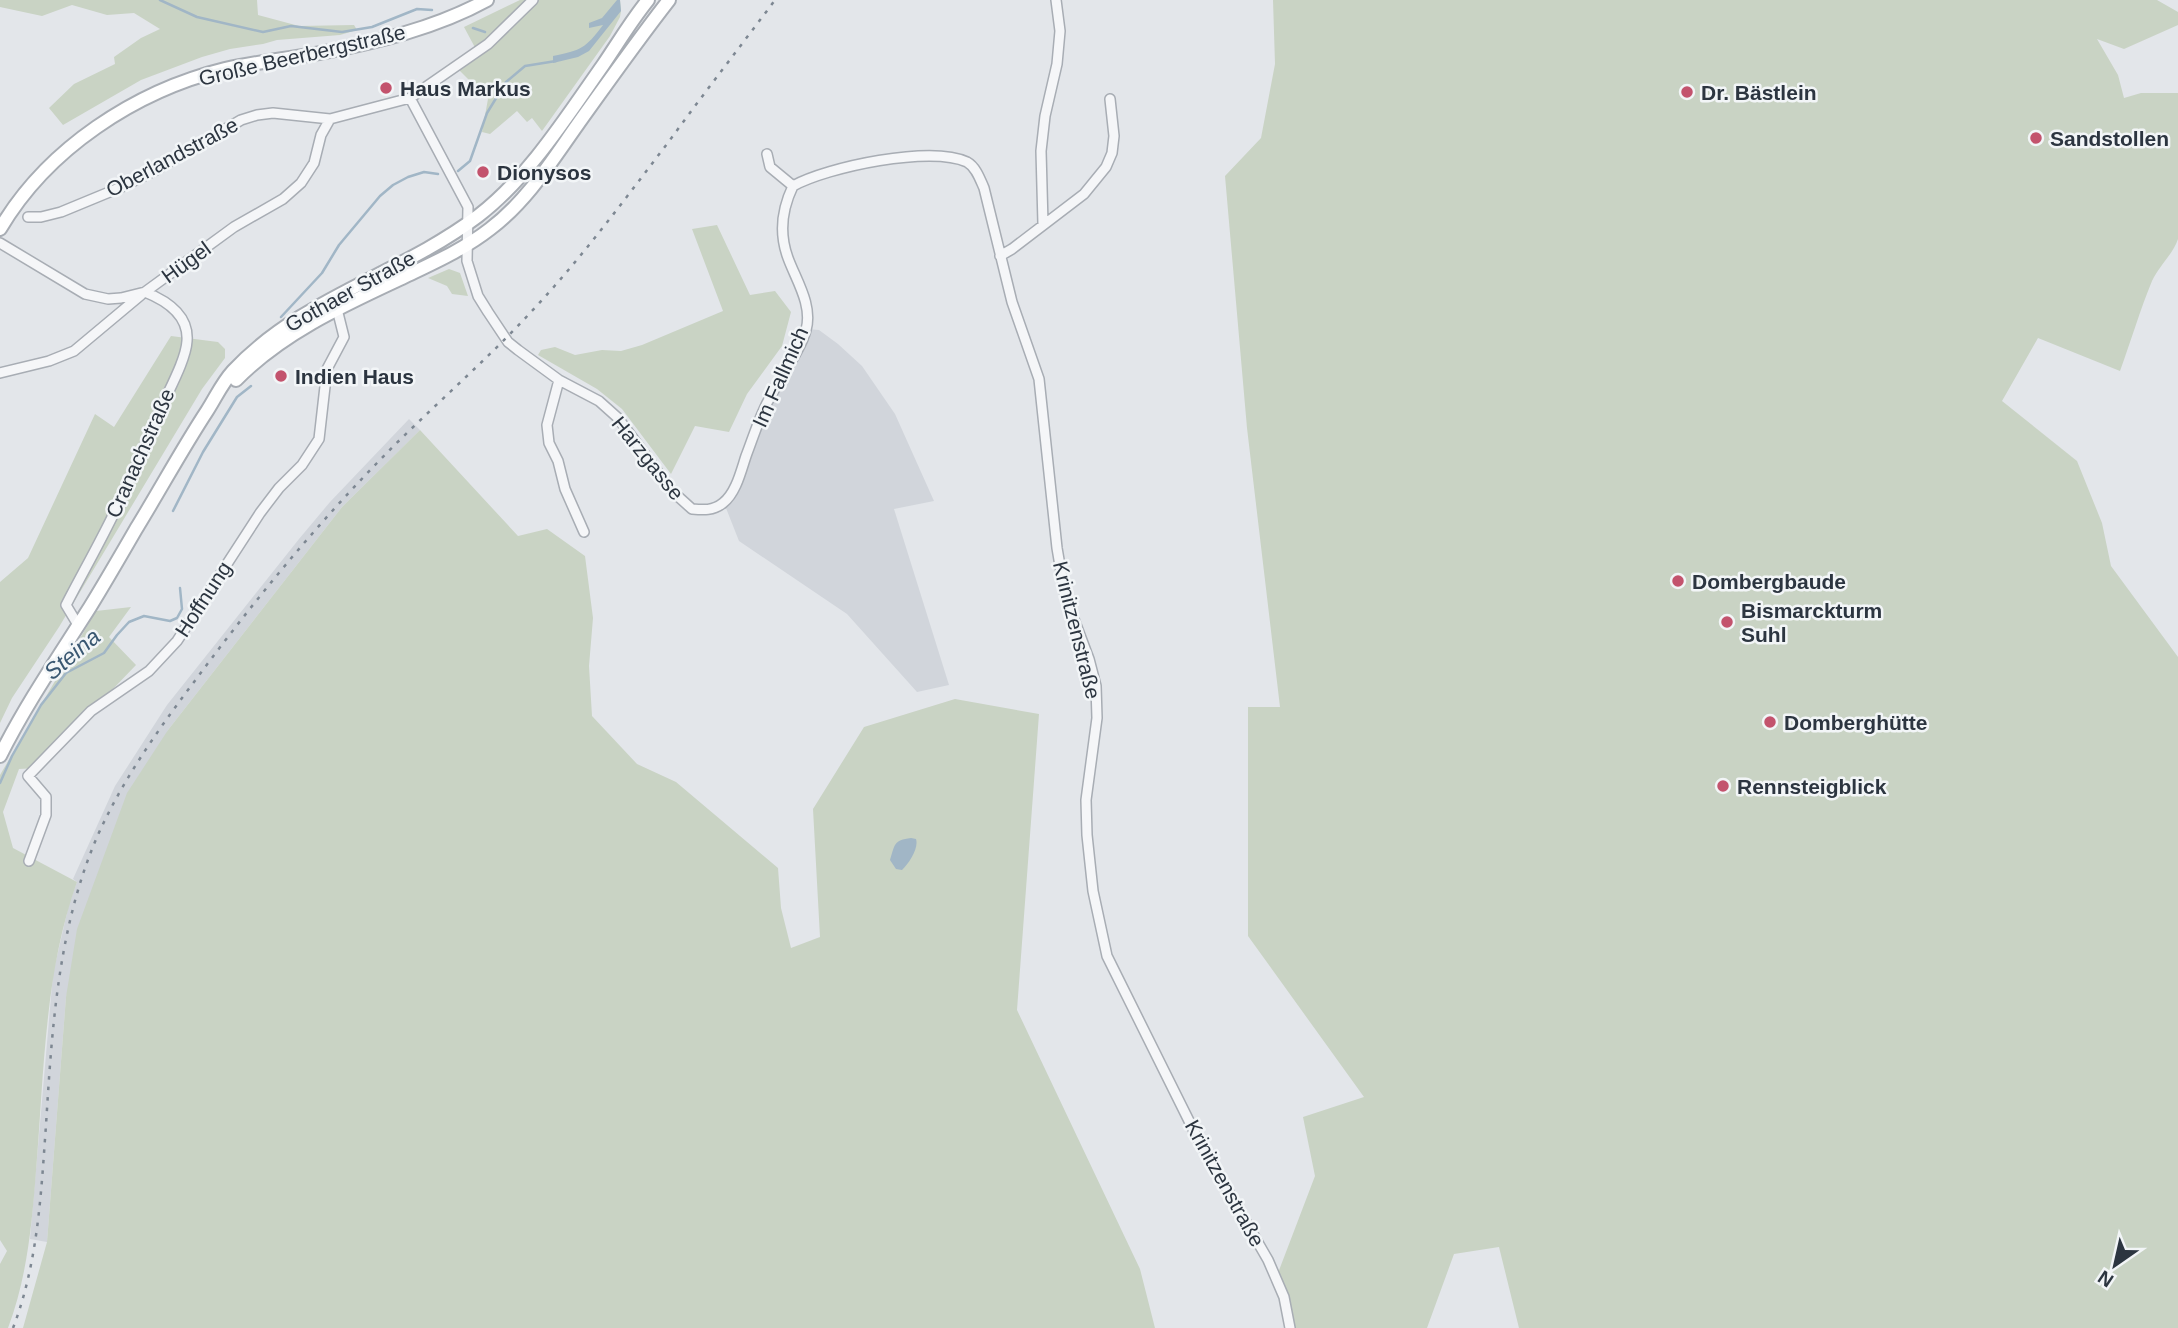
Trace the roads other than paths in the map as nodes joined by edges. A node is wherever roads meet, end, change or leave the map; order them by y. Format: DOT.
graph roads {
  1 [pos="458,0"];
  2 [pos="487,0"];
  3 [pos="533,0"];
  4 [pos="648,0"];
  5 [pos="1056,0"];
  6 [pos="666,1"];
  7 [pos="466,12"];
  8 [pos="410,98"];
  9 [pos="1110,99"];
  10 [pos="330,119"];
  11 [pos="767,154"];
  12 [pos="793,186"];
  13 [pos="28,217"];
  14 [pos="468,223"];
  15 [pos="1042,224"];
  16 [pos="0,229"];
  17 [pos="0,243"];
  18 [pos="466,245"];
  19 [pos="1000,256"];
  20 [pos="145,292"];
  21 [pos="335,304"];
  22 [pos="0,373"];
  23 [pos="559,380"];
  24 [pos="735,487"];
  25 [pos="584,533"];
  26 [pos="78,625"];
  27 [pos="0,756"];
  28 [pos="29,861"];
  29 [pos="1290,1328"];
  1 -- 7 [label="main road"];
  2 -- 7 [label="main road, Große Beerbergstraße"];
  3 -- 8 [label="street, Oberlandstraße"];
  4 -- 14 [label="main road, Gothaer Straße"];
  5 -- 15 [label="street"];
  6 -- 18 [label="main road"];
  7 -- 16 [label="main road, Große Beerbergstraße"];
  8 -- 10 [label="street, Oberlandstraße"];
  8 -- 14 [label="street, Harzgasse"];
  9 -- 15 [label="street"];
  10 -- 13 [label="street, Oberlandstraße"];
  10 -- 20 [label="street, Hügel"];
  11 -- 12 [label="street"];
  12 -- 19 [label="street, Krinitzenstraße"];
  12 -- 24 [label="street, Im Fallmich"];
  14 -- 18 [label="street, Harzgasse"];
  14 -- 21 [label="main road, Gothaer Straße"];
  15 -- 19 [label="street"];
  17 -- 20 [label="street, Hügel"];
  18 -- 21 [label="main road"];
  18 -- 23 [label="street, Harzgasse"];
  19 -- 29 [label="street, Krinitzenstraße"];
  20 -- 22 [label="street"];
  20 -- 26 [label="street, Cranachstraße"];
  21 -- 26 [label="main road"];
  21 -- 28 [label="street, Hoffnung"];
  23 -- 24 [label="street, Harzgasse"];
  23 -- 25 [label="street"];
  26 -- 27 [label="main road"];
}
